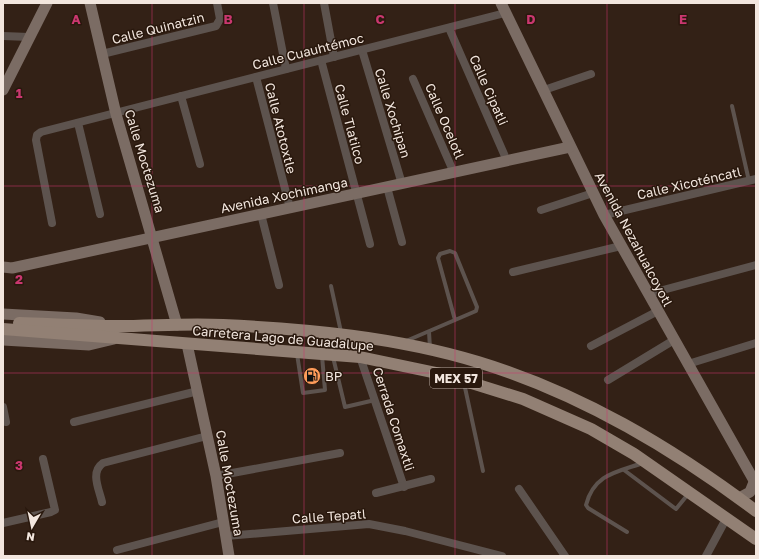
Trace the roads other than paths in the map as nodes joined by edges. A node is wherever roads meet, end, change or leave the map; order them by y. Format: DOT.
graph roads {
  1 [pos="47,3"];
  2 [pos="90,3"];
  3 [pos="217,3"];
  4 [pos="272,3"];
  5 [pos="324,3"];
  6 [pos="503,8"];
  7 [pos="449,28"];
  8 [pos="3,36"];
  9 [pos="29,37"];
  10 [pos="362,50"];
  11 [pos="102,54"];
  12 [pos="334,57"];
  13 [pos="321,60"];
  14 [pos="286,69"];
  15 [pos="591,74"];
  16 [pos="256,77"];
  17 [pos="413,79"];
  18 [pos="3,90"];
  19 [pos="544,90"];
  20 [pos="180,96"];
  21 [pos="732,106"];
  22 [pos="116,114"];
  23 [pos="78,123"];
  24 [pos="570,147"];
  25 [pos="507,161"];
  26 [pos="200,164"];
  27 [pos="454,173"];
  28 [pos="753,180"];
  29 [pos="402,184"];
  30 [pos="388,187"];
  31 [pos="593,193"];
  32 [pos="356,194"];
  33 [pos="290,208"];
  34 [pos="542,210"];
  35 [pos="100,214"];
  36 [pos="261,214"];
  37 [pos="604,215"];
  38 [pos="52,223"];
  39 [pos="153,238"];
  40 [pos="402,242"];
  41 [pos="370,244"];
  42 [pos="621,246"];
  43 [pos="756,265"];
  44 [pos="3,267"];
  45 [pos="513,272"];
  46 [pos="279,285"];
  47 [pos="331,286"];
  48 [pos="648,294"];
  49 [pos="658,311"];
  50 [pos="3,314"];
  51 [pos="456,320"];
  52 [pos="3,322"];
  53 [pos="177,325"];
  54 [pos="116,326"];
  55 [pos="3,329"];
  56 [pos="65,329"];
  57 [pos="429,332"];
  58 [pos="347,335"];
  59 [pos="116,338"];
  60 [pos="3,340"];
  61 [pos="674,340"];
  62 [pos="756,343"];
  63 [pos="187,344"];
  64 [pos="398,344"];
  65 [pos="591,346"];
  66 [pos="431,350"];
  67 [pos="296,351"];
  68 [pos="327,354"];
  69 [pos="360,357"];
  70 [pos="688,364"];
  71 [pos="463,380"];
  72 [pos="608,380"];
  73 [pos="198,391"];
  74 [pos="375,400"];
  75 [pos="3,407"];
  76 [pos="6,422"];
  77 [pos="74,422"];
  78 [pos="207,436"];
  79 [pos="340,454"];
  80 [pos="43,459"];
  81 [pos="646,462"];
  82 [pos="624,470"];
  83 [pos="483,471"];
  84 [pos="216,476"];
  85 [pos="431,479"];
  86 [pos="755,483"];
  87 [pos="404,487"];
  88 [pos="519,489"];
  89 [pos="376,493"];
  90 [pos="689,493"];
  91 [pos="739,498"];
  92 [pos="102,502"];
  93 [pos="756,510"];
  94 [pos="726,519"];
  95 [pos="3,522"];
  96 [pos="224,522"];
  97 [pos="627,532"];
  98 [pos="226,536"];
  99 [pos="756,539"];
  100 [pos="117,550"];
  101 [pos="229,556"];
  102 [pos="502,556"];
  103 [pos="565,556"];
  104 [pos="706,556"];
  1 -- 9 [label="street"];
  2 -- 11 [label="street, Calle Moctezuma"];
  3 -- 11 [label="street, Calle Quinatzin"];
  4 -- 14 [label="street"];
  5 -- 12 [label="street"];
  6 -- 7 [label="street, Calle Cuauhtémoc"];
  6 -- 19 [label="street, Avenida Nezahualcoyotl"];
  7 -- 10 [label="street, Calle Cuauhtémoc"];
  7 -- 25 [label="street, Calle Cipatli"];
  8 -- 9 [label="street"];
  9 -- 18 [label="street"];
  10 -- 12 [label="street, Calle Cuauhtémoc"];
  10 -- 29 [label="street, Calle Xochipan"];
  11 -- 22 [label="street, Calle Moctezuma"];
  12 -- 13 [label="street, Calle Cuauhtémoc"];
  13 -- 14 [label="street, Calle Cuauhtémoc"];
  13 -- 32 [label="street, Calle Tlatilco"];
  14 -- 16 [label="street, Calle Cuauhtémoc"];
  15 -- 19 [label="street"];
  16 -- 20 [label="street, Calle Cuauhtémoc"];
  16 -- 33 [label="street, Calle Atotoxtle"];
  17 -- 27 [label="street, Calle Ocelotl"];
  19 -- 24 [label="street, Avenida Nezahualcoyotl"];
  20 -- 22 [label="street, Calle Cuauhtémoc"];
  20 -- 26 [label="street"];
  21 -- 28 [label="lane"];
  22 -- 23 [label="street, Calle Cuauhtémoc"];
  22 -- 39 [label="street, Calle Moctezuma"];
  23 -- 35 [label="street"];
  23 -- 38 [label="street, Calle Cuauhtémoc"];
  24 -- 25 [label="street, Avenida Xochimanga"];
  24 -- 31 [label="street, Avenida Nezahualcoyotl"];
  25 -- 27 [label="street, Avenida Xochimanga"];
  27 -- 29 [label="street, Avenida Xochimanga"];
  28 -- 37 [label="street, Calle Xicoténcatl"];
  29 -- 30 [label="street, Avenida Xochimanga"];
  30 -- 32 [label="street, Avenida Xochimanga"];
  30 -- 40 [label="street"];
  31 -- 34 [label="street"];
  31 -- 37 [label="street, Avenida Nezahualcoyotl"];
  32 -- 33 [label="street, Avenida Xochimanga"];
  32 -- 41 [label="street, Calle Tlatilco"];
  33 -- 36 [label="street, Avenida Xochimanga"];
  36 -- 39 [label="street, Avenida Xochimanga"];
  36 -- 46 [label="street"];
  37 -- 42 [label="street, Avenida Nezahualcoyotl"];
  39 -- 44 [label="street, Avenida Xochimanga"];
  39 -- 53 [label="street, Calle Moctezuma"];
  42 -- 45 [label="street"];
  42 -- 48 [label="street, Avenida Nezahualcoyotl"];
  43 -- 48 [label="street"];
  47 -- 58 [label="lane"];
  48 -- 49 [label="street, Avenida Nezahualcoyotl"];
  49 -- 61 [label="street, Avenida Nezahualcoyotl"];
  49 -- 65 [label="street"];
  50 -- 54 [label="street, Carretera Lago de Guadalupe / MEX 57"];
  51 -- 51 [label="lane"];
  51 -- 57 [label="lane"];
  52 -- 56 [label="main road"];
  53 -- 54 [label="main road, Carretera Lago de Guadalupe / MEX 57"];
  53 -- 58 [label="main road, Carretera Lago de Guadalupe / MEX 57"];
  54 -- 56 [label="main road"];
  55 -- 56 [label="main road"];
  56 -- 59 [label="main road"];
  57 -- 64 [label="lane"];
  57 -- 66 [label="lane"];
  58 -- 64 [label="main road, Carretera Lago de Guadalupe / MEX 57"];
  58 -- 69 [label="street, Cerrada Comaxtli"];
  59 -- 60 [label="street, Carretera Lago de Guadalupe / MEX 57"];
  59 -- 63 [label="main road, Carretera Lago de Guadalupe / MEX 57"];
  61 -- 70 [label="street, Avenida Nezahualcoyotl"];
  61 -- 72 [label="street"];
  62 -- 70 [label="street"];
  63 -- 67 [label="main road, Carretera Lago de Guadalupe / MEX 57"];
  63 -- 73 [label="street, Calle Moctezuma"];
  64 -- 66 [label="main road, Carretera Lago de Guadalupe / MEX 57"];
  66 -- 91 [label="main road, Carretera Lago de Guadalupe / MEX 57"];
  67 -- 68 [label="main road, Carretera Lago de Guadalupe / MEX 57"];
  67 -- 68 [label="lane"];
  68 -- 69 [label="main road, Carretera Lago de Guadalupe / MEX 57"];
  68 -- 74 [label="lane"];
  69 -- 71 [label="main road, Carretera Lago de Guadalupe / MEX 57"];
  69 -- 74 [label="street, Cerrada Comaxtli"];
  70 -- 86 [label="street, Avenida Nezahualcoyotl"];
  71 -- 81 [label="main road, Carretera Lago de Guadalupe / MEX 57"];
  71 -- 83 [label="lane"];
  73 -- 77 [label="street"];
  73 -- 78 [label="street, Calle Moctezuma"];
  74 -- 87 [label="street, Cerrada Comaxtli"];
  75 -- 76 [label="street"];
  78 -- 84 [label="street, Calle Moctezuma"];
  78 -- 92 [label="street"];
  79 -- 84 [label="street"];
  80 -- 95 [label="street"];
  81 -- 82 [label="lane"];
  81 -- 90 [label="main road, Carretera Lago de Guadalupe / MEX 57"];
  82 -- 90 [label="lane"];
  82 -- 97 [label="lane"];
  84 -- 96 [label="street, Calle Moctezuma"];
  85 -- 87 [label="street, Cerrada Comaxtli"];
  86 -- 91 [label="street, Avenida Nezahualcoyotl"];
  87 -- 89 [label="street, Cerrada Comaxtli"];
  88 -- 103 [label="street"];
  90 -- 94 [label="main road, Carretera Lago de Guadalupe / MEX 57"];
  91 -- 93 [label="main road, Carretera Lago de Guadalupe / MEX 57"];
  94 -- 99 [label="main road, Carretera Lago de Guadalupe / MEX 57"];
  94 -- 104 [label="street"];
  96 -- 98 [label="street, Calle Moctezuma"];
  96 -- 100 [label="street"];
  98 -- 101 [label="street, Calle Moctezuma"];
  98 -- 102 [label="street, Calle Tepatl"];
}
